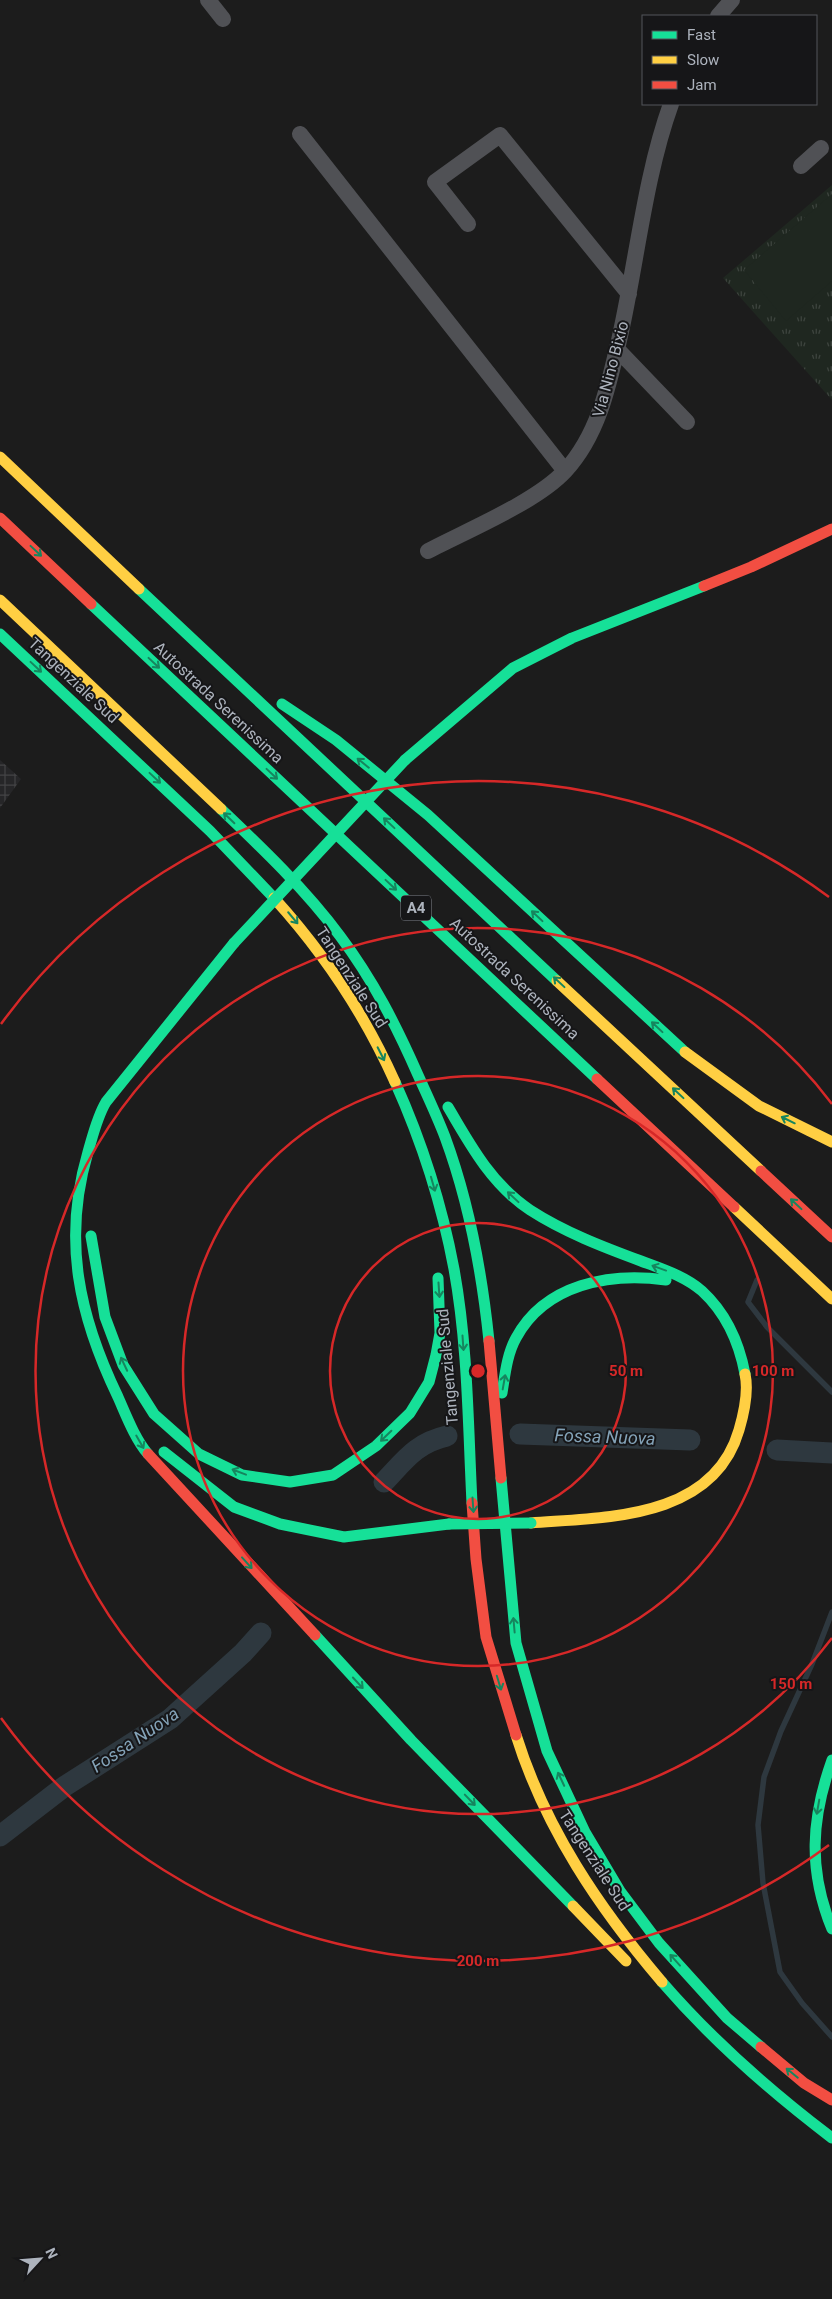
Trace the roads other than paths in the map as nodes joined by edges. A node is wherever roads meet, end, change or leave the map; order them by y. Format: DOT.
graph roads {
  1 [pos="208,0"];
  2 [pos="732,0"];
  3 [pos="719,15"];
  4 [pos="223,20"];
  5 [pos="671,105"];
  6 [pos="300,134"];
  7 [pos="821,148"];
  8 [pos="801,166"];
  9 [pos="468,224"];
  10 [pos="629,294"];
  11 [pos="617,349"];
  12 [pos="687,422"];
  13 [pos="0,457"];
  14 [pos="565,471"];
  15 [pos="0,518"];
  16 [pos="832,529"];
  17 [pos="428,550"];
  18 [pos="0,600"];
  19 [pos="0,634"];
  20 [pos="232,674"];
  21 [pos="392,1017"];
  22 [pos="411,1121"];
  23 [pos="832,1142"];
  24 [pos="80,1168"];
  25 [pos="425,1200"];
  26 [pos="832,1237"];
  27 [pos="437,1268"];
  28 [pos="702,1290"];
  29 [pos="832,1299"];
  30 [pos="104,1366"];
  31 [pos="495,1430"];
  32 [pos="146,1431"];
  33 [pos="157,1444"];
  34 [pos="832,1760"];
  35 [pos="832,1929"];
  36 [pos="633,1968"];
  37 [pos="647,1982"];
  38 [pos="733,2057"];
  39 [pos="832,2100"];
  40 [pos="832,2138"];
  1 -- 4 [label="street"];
  2 -- 3 [label="street"];
  5 -- 10 [label="street, Via Nino Bixio"];
  6 -- 14 [label="street"];
  7 -- 8 [label="street"];
  9 -- 10 [label="street"];
  10 -- 11 [label="street, Via Nino Bixio"];
  11 -- 12 [label="street"];
  11 -- 14 [label="street, Via Nino Bixio"];
  13 -- 20 [label="highway, Autostrada Serenissima / A4"];
  14 -- 17 [label="street, Via Nino Bixio"];
  15 -- 29 [label="highway, Autostrada Serenissima / A4, one-way"];
  16 -- 24 [label="highway, bridge"];
  21 -- 18 [label="highway, Tangenziale Sud, one-way"];
  19 -- 22 [label="highway, Tangenziale Sud, one-way"];
  23 -- 20 [label="highway, A4, one-way"];
  26 -- 20 [label="highway, Autostrada Serenissima / A4, one-way"];
  28 -- 21 [label="highway, one-way"];
  21 -- 31 [label="highway, Tangenziale Sud"];
  22 -- 25 [label="highway"];
  22 -- 38 [label="highway, Tangenziale Sud, one-way"];
  27 -- 24 [label="highway, one-way"];
  24 -- 30 [label="highway"];
  31 -- 28 [label="highway, one-way"];
  28 -- 33 [label="highway, bridge"];
  30 -- 32 [label="highway"];
  30 -- 36 [label="highway, one-way"];
  39 -- 31 [label="highway, Tangenziale Sud, one-way"];
  34 -- 35 [label="highway, one-way"];
  37 -- 38 [label="highway"];
  38 -- 40 [label="highway, Tangenziale Sud"];
}
